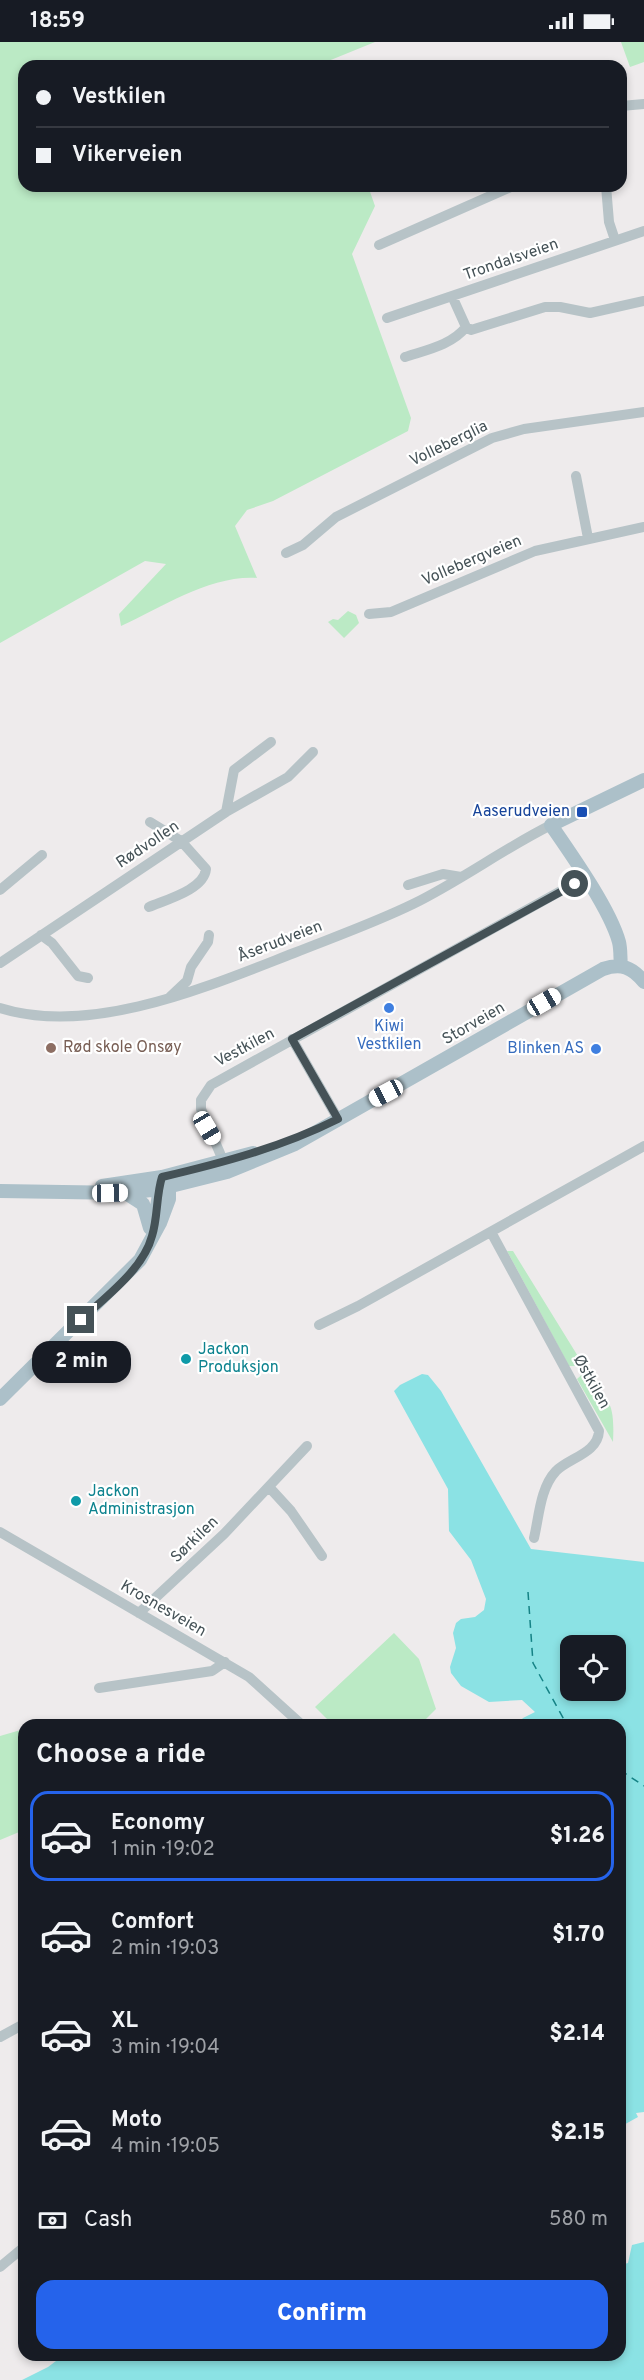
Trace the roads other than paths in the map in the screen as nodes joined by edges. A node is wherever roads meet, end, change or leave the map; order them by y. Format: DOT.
graph roads {
  1 [pos="644,104"];
  2 [pos="627,105"];
  3 [pos="500,192"];
  4 [pos="606,192"];
  5 [pos="644,231"];
  6 [pos="615,240"];
  7 [pos="379,246"];
  8 [pos="452,296"];
  9 [pos="644,301"];
  10 [pos="387,318"];
  11 [pos="466,327"];
  12 [pos="405,357"];
  13 [pos="644,412"];
  14 [pos="576,476"];
  15 [pos="644,527"];
  16 [pos="588,538"];
  17 [pos="286,553"];
  18 [pos="369,614"];
  19 [pos="271,742"];
  20 [pos="313,752"];
  21 [pos="644,780"];
  22 [pos="226,812"];
  23 [pos="150,822"];
  24 [pos="551,825"];
  25 [pos="181,841"];
  26 [pos="42,855"];
  27 [pos="461,877"];
  28 [pos="586,877"];
  29 [pos="408,885"];
  30 [pos="0,890"];
  31 [pos="149,907"];
  32 [pos="41,935"];
  33 [pos="209,935"];
  34 [pos="0,963"];
  35 [pos="621,966"];
  36 [pos="88,978"];
  37 [pos="644,982"];
  38 [pos="167,999"];
  39 [pos="0,1008"];
  40 [pos="292,1039"];
  41 [pos="338,1119"];
  42 [pos="644,1146"];
  43 [pos="222,1158"];
  44 [pos="163,1184"];
  45 [pos="0,1191"];
  46 [pos="68,1191"];
  47 [pos="126,1193"];
  48 [pos="491,1232"];
  49 [pos="153,1236"];
  50 [pos="319,1325"];
  51 [pos="0,1400"];
  52 [pos="307,1446"];
  53 [pos="269,1487"];
  54 [pos="0,1532"];
  55 [pos="534,1538"];
  56 [pos="322,1556"];
  57 [pos="139,1613"];
  58 [pos="225,1662"];
  59 [pos="99,1688"];
  60 [pos="296,1719"];
  61 [pos="18,2027"];
  62 [pos="0,2037"];
  63 [pos="18,2252"];
  64 [pos="0,2267"];
  1 -- 2 [label="street"];
  3 -- 7 [label="street"];
  4 -- 6 [label="street"];
  5 -- 6 [label="street, Trondalsveien"];
  6 -- 8 [label="street, Trondalsveien"];
  8 -- 10 [label="street, Trondalsveien"];
  8 -- 11 [label="street"];
  9 -- 11 [label="street"];
  11 -- 12 [label="street"];
  13 -- 17 [label="street, Volleberglia"];
  14 -- 16 [label="street"];
  15 -- 16 [label="street, Vollebergveien"];
  16 -- 18 [label="street, Vollebergveien"];
  19 -- 22 [label="street"];
  20 -- 22 [label="street, Rødvollen"];
  21 -- 24 [label="main road"];
  22 -- 25 [label="street, Rødvollen"];
  23 -- 25 [label="street"];
  24 -- 27 [label="street, Åserudveien"];
  24 -- 28 [label="main road"];
  25 -- 31 [label="street"];
  25 -- 32 [label="street, Rødvollen"];
  26 -- 30 [label="street"];
  27 -- 29 [label="street"];
  27 -- 38 [label="street, Åserudveien"];
  28 -- 35 [label="main road"];
  28 -- 40 [label="street, Vestkilen"];
  32 -- 34 [label="street, Rødvollen"];
  32 -- 36 [label="street"];
  33 -- 38 [label="street"];
  35 -- 37 [label="main road"];
  35 -- 41 [label="main road, Storveien"];
  38 -- 39 [label="street, Åserudveien"];
  40 -- 41 [label="street"];
  40 -- 43 [label="street, Vestkilen"];
  41 -- 44 [label="main road, Storveien"];
  42 -- 48 [label="street"];
  44 -- 46 [label="main road"];
  44 -- 47 [label="main road"];
  44 -- 49 [label="main road"];
  45 -- 46 [label="main road"];
  46 -- 47 [label="main road"];
  47 -- 49 [label="main road"];
  48 -- 50 [label="street"];
  48 -- 55 [label="street, Østkilen"];
  49 -- 51 [label="main road"];
  52 -- 53 [label="street, Sørkilen"];
  53 -- 56 [label="street"];
  53 -- 57 [label="street, Sørkilen"];
  54 -- 57 [label="street, Krosnesveien"];
  57 -- 58 [label="street, Krosnesveien"];
  58 -- 59 [label="street"];
  58 -- 60 [label="street, Krosnesveien"];
  61 -- 62 [label="street"];
  63 -- 64 [label="street"];
}
